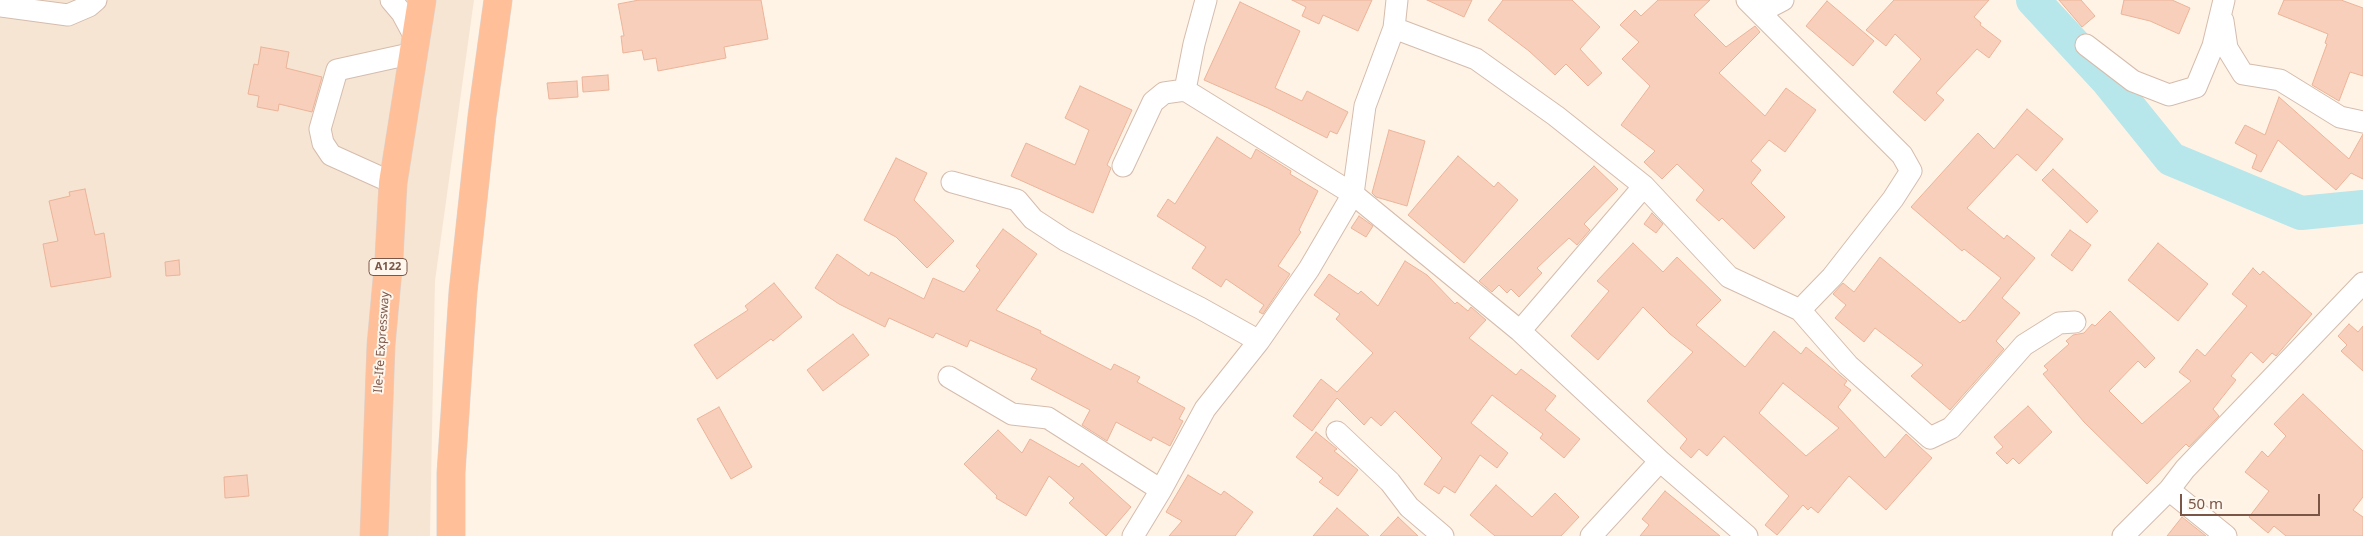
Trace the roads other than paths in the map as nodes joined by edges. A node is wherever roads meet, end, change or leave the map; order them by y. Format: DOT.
graph roads {
  1 [pos="96,0"];
  2 [pos="391,0"];
  3 [pos="422,0"];
  4 [pos="498,0"];
  5 [pos="1206,0"];
  6 [pos="1397,0"];
  7 [pos="1783,0"];
  8 [pos="2223,3"];
  9 [pos="0,6"];
  10 [pos="1753,6"];
  11 [pos="1394,28"];
  12 [pos="2086,45"];
  13 [pos="415,46"];
  14 [pos="1185,90"];
  15 [pos="2363,122"];
  16 [pos="1123,166"];
  17 [pos="952,182"];
  18 [pos="394,183"];
  19 [pos="1644,186"];
  20 [pos="1353,194"];
  21 [pos="2363,283"];
  22 [pos="1800,310"];
  23 [pos="2075,322"];
  24 [pos="1520,331"];
  25 [pos="1259,341"];
  26 [pos="949,377"];
  27 [pos="1337,432"];
  28 [pos="1660,461"];
  29 [pos="1161,490"];
  30 [pos="2169,490"];
  31 [pos="1141,532"];
  32 [pos="374,536"];
  33 [pos="450,536"];
  34 [pos="1443,536"];
  35 [pos="1591,536"];
  36 [pos="1747,536"];
  37 [pos="2123,536"];
  38 [pos="2226,536"];
  1 -- 9 [label="street"];
  2 -- 13 [label="street"];
  3 -- 13 [label="highway, Ile-Ife Expressway / A122"];
  4 -- 33 [label="highway"];
  5 -- 14 [label="street"];
  6 -- 11 [label="street"];
  7 -- 10 [label="street"];
  8 -- 12 [label="street"];
  8 -- 15 [label="street"];
  10 -- 22 [label="street"];
  11 -- 19 [label="street"];
  11 -- 20 [label="street"];
  13 -- 18 [label="highway, Ile-Ife Expressway / A122"];
  13 -- 18 [label="street"];
  14 -- 16 [label="street"];
  14 -- 20 [label="street"];
  17 -- 25 [label="street"];
  18 -- 32 [label="highway, Ile-Ife Expressway / A122"];
  19 -- 22 [label="street"];
  19 -- 24 [label="street"];
  20 -- 24 [label="street"];
  20 -- 25 [label="street"];
  21 -- 30 [label="street"];
  22 -- 23 [label="street"];
  24 -- 28 [label="street"];
  25 -- 29 [label="street"];
  26 -- 29 [label="street"];
  27 -- 34 [label="street"];
  28 -- 35 [label="street"];
  28 -- 36 [label="street"];
  29 -- 31 [label="street"];
  30 -- 37 [label="street"];
  30 -- 38 [label="street"];
}
